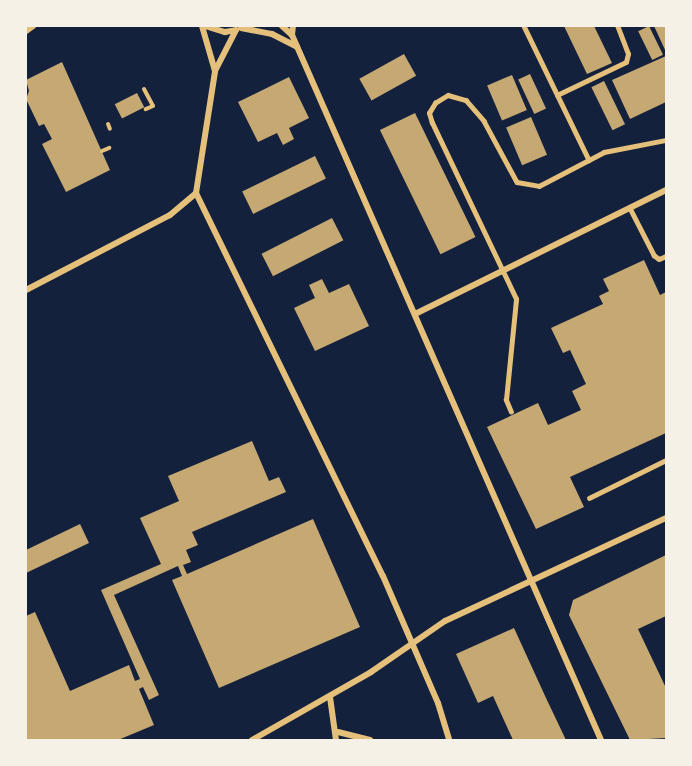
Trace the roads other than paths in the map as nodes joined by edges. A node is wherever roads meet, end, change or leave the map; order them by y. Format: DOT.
graph roads {
  1 [pos="33,26"];
  2 [pos="204,26"];
  3 [pos="282,26"];
  4 [pos="293,26"];
  5 [pos="524,26"];
  6 [pos="617,26"];
  7 [pos="240,28"];
  8 [pos="26,30"];
  9 [pos="292,35"];
  10 [pos="298,47"];
  11 [pos="215,71"];
  12 [pos="557,94"];
  13 [pos="666,140"];
  14 [pos="589,160"];
  15 [pos="666,190"];
  16 [pos="195,193"];
  17 [pos="630,208"];
  18 [pos="666,256"];
  19 [pos="502,271"];
  20 [pos="26,290"];
  21 [pos="415,314"];
  22 [pos="511,412"];
  23 [pos="666,460"];
  24 [pos="589,498"];
  25 [pos="666,518"];
  26 [pos="530,581"];
  27 [pos="413,645"];
  28 [pos="330,697"];
  29 [pos="338,732"];
  30 [pos="252,741"];
  31 [pos="336,741"];
  32 [pos="370,741"];
  33 [pos="449,741"];
  34 [pos="601,741"];
  1 -- 8 [label="street"];
  2 -- 7 [label="street"];
  2 -- 11 [label="street"];
  3 -- 9 [label="street"];
  4 -- 9 [label="street"];
  5 -- 12 [label="lane"];
  6 -- 12 [label="lane"];
  7 -- 10 [label="street"];
  7 -- 11 [label="street"];
  9 -- 10 [label="street"];
  10 -- 21 [label="street"];
  11 -- 16 [label="street"];
  12 -- 14 [label="lane"];
  13 -- 14 [label="lane"];
  14 -- 19 [label="lane"];
  15 -- 17 [label="street"];
  16 -- 20 [label="street"];
  16 -- 27 [label="street"];
  17 -- 18 [label="lane"];
  17 -- 19 [label="street"];
  19 -- 21 [label="street"];
  19 -- 22 [label="lane"];
  21 -- 26 [label="street"];
  23 -- 24 [label="lane"];
  25 -- 26 [label="street"];
  26 -- 27 [label="street"];
  26 -- 34 [label="street"];
  27 -- 28 [label="street"];
  27 -- 33 [label="street"];
  28 -- 29 [label="street"];
  28 -- 30 [label="street"];
  29 -- 31 [label="street"];
  29 -- 32 [label="street"];
}
